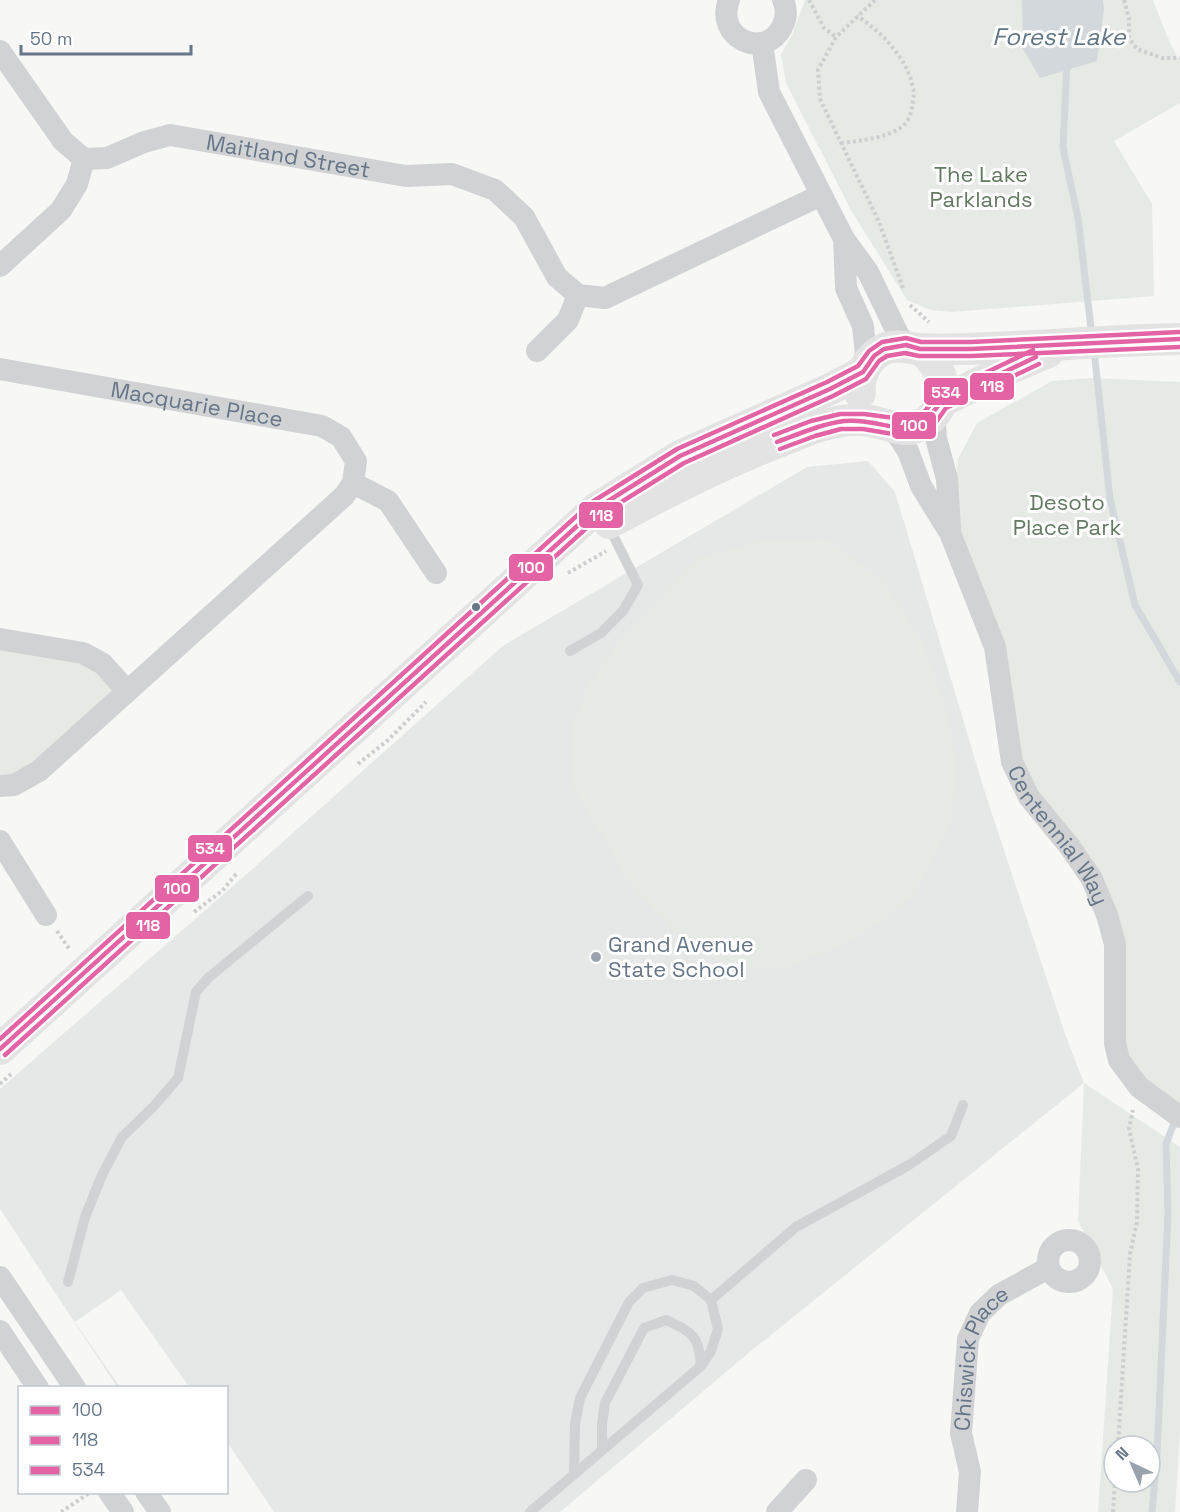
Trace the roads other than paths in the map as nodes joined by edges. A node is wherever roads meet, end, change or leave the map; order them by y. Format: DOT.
graph roads {
  1 [pos="729,0"];
  2 [pos="783,0"];
  3 [pos="762,43"];
  4 [pos="0,51"];
  5 [pos="84,159"];
  6 [pos="822,195"];
  7 [pos="844,239"];
  8 [pos="0,266"];
  9 [pos="578,295"];
  10 [pos="1180,339"];
  11 [pos="1066,344"];
  12 [pos="913,347"];
  13 [pos="537,351"];
  14 [pos="865,368"];
  15 [pos="0,369"];
  16 [pos="938,408"];
  17 [pos="885,425"];
  18 [pos="353,483"];
  19 [pos="950,533"];
  20 [pos="613,534"];
  21 [pos="436,573"];
  22 [pos="520,579"];
  23 [pos="0,639"];
  24 [pos="570,651"];
  25 [pos="127,691"];
  26 [pos="0,786"];
  27 [pos="0,841"];
  28 [pos="308,896"];
  29 [pos="46,915"];
  30 [pos="9,1059"];
  31 [pos="963,1105"];
  32 [pos="1180,1117"];
  33 [pos="1048,1268"];
  34 [pos="0,1277"];
  35 [pos="68,1282"];
  36 [pos="711,1300"];
  37 [pos="0,1331"];
  38 [pos="701,1366"];
  39 [pos="37,1386"];
  40 [pos="74,1386"];
  41 [pos="603,1450"];
  42 [pos="574,1474"];
  43 [pos="806,1480"];
  44 [pos="110,1494"];
  45 [pos="147,1494"];
  46 [pos="123,1512"];
  47 [pos="160,1512"];
  48 [pos="530,1512"];
  49 [pos="777,1512"];
  50 [pos="967,1512"];
  1 -- 3 [label="street"];
  2 -- 3 [label="street"];
  3 -- 6 [label="street"];
  4 -- 5 [label="street"];
  5 -- 8 [label="street"];
  5 -- 9 [label="street, Maitland Street"];
  6 -- 7 [label="street"];
  6 -- 9 [label="street"];
  7 -- 12 [label="street"];
  7 -- 14 [label="street"];
  9 -- 13 [label="street"];
  10 -- 11 [label="street"];
  11 -- 12 [label="street"];
  11 -- 16 [label="street"];
  12 -- 14 [label="street"];
  12 -- 16 [label="street"];
  14 -- 17 [label="street"];
  14 -- 22 [label="street"];
  15 -- 18 [label="street, Macquarie Place"];
  16 -- 17 [label="street"];
  16 -- 19 [label="street, Centennial Way"];
  17 -- 19 [label="street, Centennial Way"];
  17 -- 20 [label="street"];
  18 -- 21 [label="street"];
  18 -- 25 [label="street"];
  19 -- 32 [label="street, Centennial Way"];
  20 -- 22 [label="street"];
  20 -- 24 [label="lane"];
  22 -- 30 [label="street"];
  23 -- 25 [label="street"];
  25 -- 26 [label="street"];
  27 -- 29 [label="street"];
  28 -- 35 [label="lane"];
  31 -- 36 [label="lane"];
  33 -- 50 [label="street, Chiswick Place"];
  34 -- 40 [label="street"];
  36 -- 38 [label="lane"];
  36 -- 42 [label="lane"];
  37 -- 39 [label="street"];
  38 -- 41 [label="lane"];
  38 -- 41 [label="lane"];
  41 -- 42 [label="lane"];
  42 -- 48 [label="lane"];
  43 -- 49 [label="street"];
  44 -- 46 [label="street"];
  45 -- 47 [label="street"];
}
